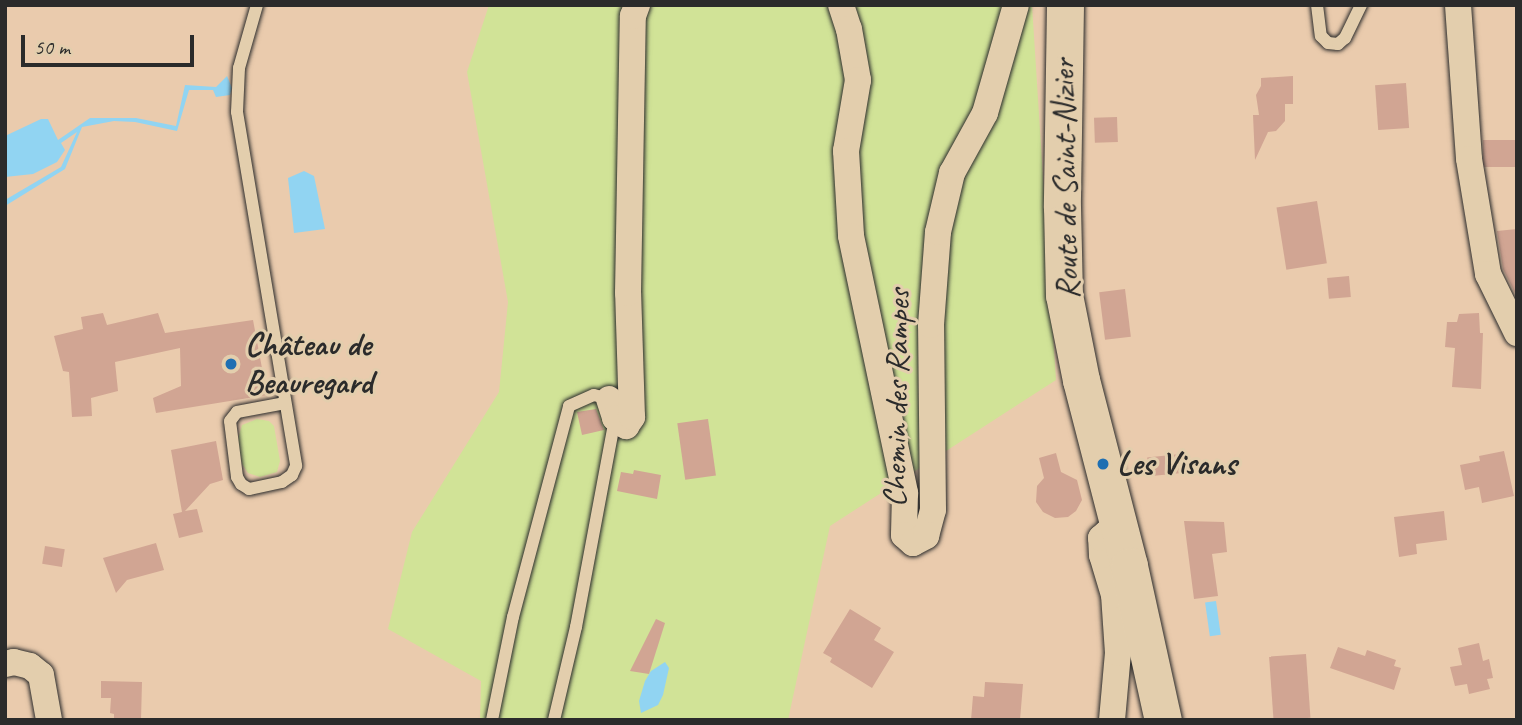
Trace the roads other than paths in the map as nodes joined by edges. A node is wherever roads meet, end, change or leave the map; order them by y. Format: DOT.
graph roads {
  1 [pos="257,5"];
  2 [pos="637,5"];
  3 [pos="841,5"];
  4 [pos="1016,5"];
  5 [pos="1065,5"];
  6 [pos="1317,5"];
  7 [pos="1361,5"];
  8 [pos="1458,5"];
  9 [pos="1517,333"];
  10 [pos="285,403"];
  11 [pos="612,408"];
  12 [pos="1120,529"];
  13 [pos="5,664"];
  14 [pos="49,720"];
  15 [pos="492,720"];
  16 [pos="554,720"];
  17 [pos="1112,720"];
  18 [pos="1163,720"];
  1 -- 10 [label="lane"];
  2 -- 11 [label="street"];
  3 -- 4 [label="street, Chemin des Rampes"];
  5 -- 12 [label="main road, Route de Saint-Nizier"];
  6 -- 7 [label="lane"];
  8 -- 9 [label="street"];
  10 -- 10 [label="lane"];
  11 -- 15 [label="lane"];
  11 -- 16 [label="lane"];
  12 -- 17 [label="street"];
  12 -- 18 [label="main road, Route de Saint-Nizier"];
  13 -- 14 [label="street"];
}
